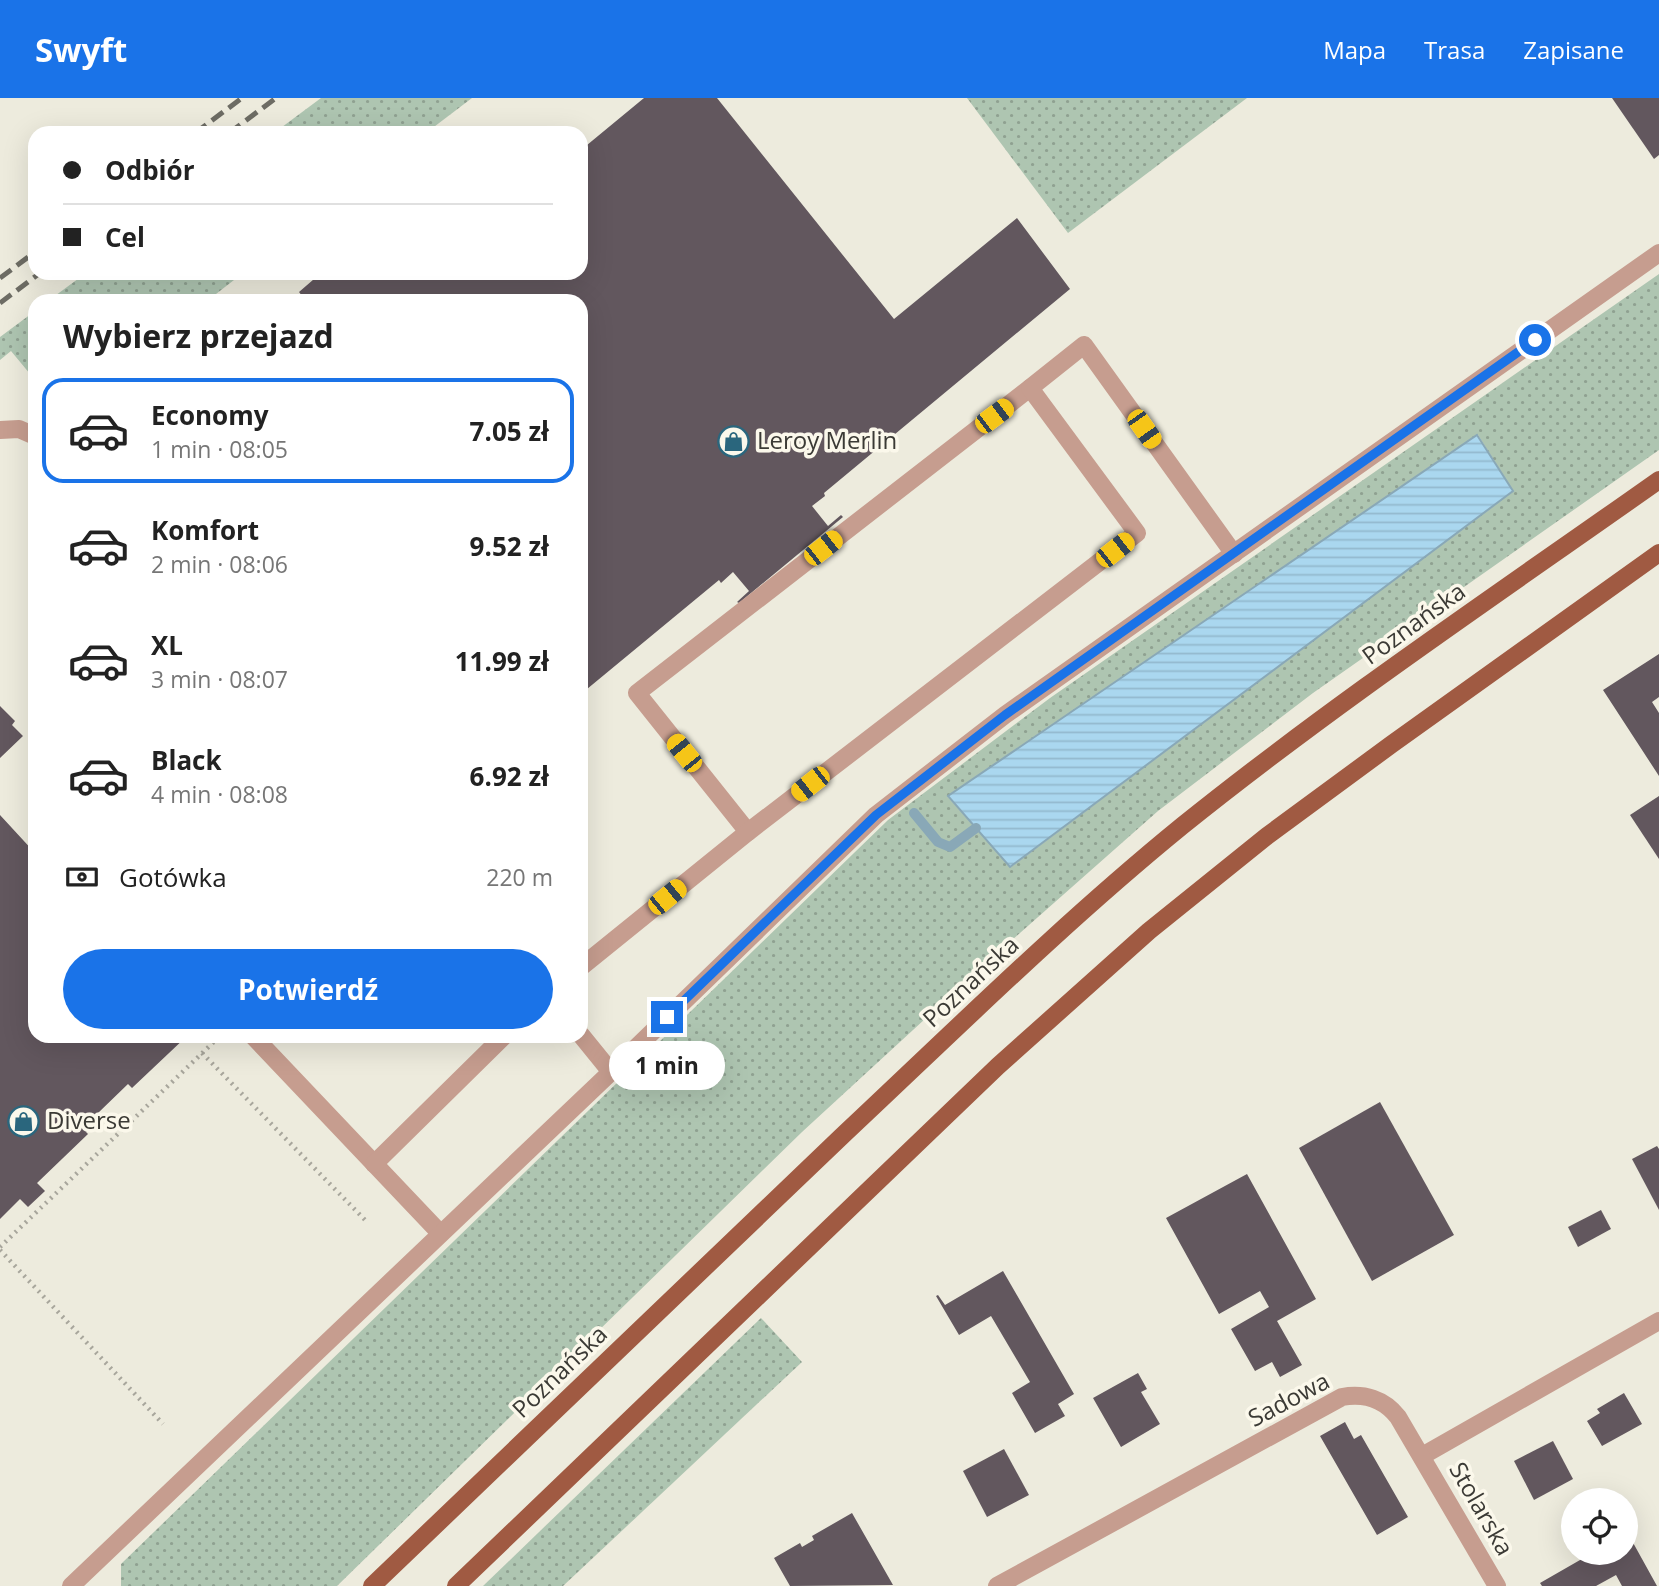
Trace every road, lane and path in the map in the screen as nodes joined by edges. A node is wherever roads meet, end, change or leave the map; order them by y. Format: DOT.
graph roads {
  1 [pos="1659,253"];
  2 [pos="1030,388"];
  3 [pos="0,430"];
  4 [pos="28,433"];
  5 [pos="1659,480"];
  6 [pos="1234,554"];
  7 [pos="1659,554"];
  8 [pos="748,832"];
  9 [pos="588,961"];
  10 [pos="213,1043"];
  11 [pos="260,1043"];
  12 [pos="497,1043"];
  13 [pos="587,1043"];
  14 [pos="202,1054"];
  15 [pos="611,1072"];
  16 [pos="374,1164"];
  17 [pos="368,1223"];
  18 [pos="440,1233"];
  19 [pos="0,1248"];
  20 [pos="1659,1321"];
  21 [pos="163,1424"];
  22 [pos="1422,1456"];
  23 [pos="71,1586"];
  24 [pos="372,1586"];
  25 [pos="456,1586"];
  26 [pos="997,1586"];
  27 [pos="1497,1586"];
  1 -- 6 [label="street"];
  2 -- 6 [label="street"];
  2 -- 8 [label="street"];
  2 -- 8 [label="street"];
  3 -- 4 [label="street"];
  5 -- 24 [label="main road, Poznańska"];
  6 -- 15 [label="street"];
  7 -- 25 [label="main road"];
  8 -- 9 [label="street"];
  10 -- 14 [label="path"];
  11 -- 16 [label="street"];
  12 -- 16 [label="street"];
  13 -- 15 [label="street"];
  14 -- 17 [label="path"];
  14 -- 19 [label="path"];
  15 -- 18 [label="street"];
  16 -- 18 [label="street"];
  18 -- 23 [label="street"];
  19 -- 21 [label="path"];
  20 -- 22 [label="street"];
  22 -- 26 [label="street, Sadowa"];
  22 -- 27 [label="street, Stolarska"];
}
